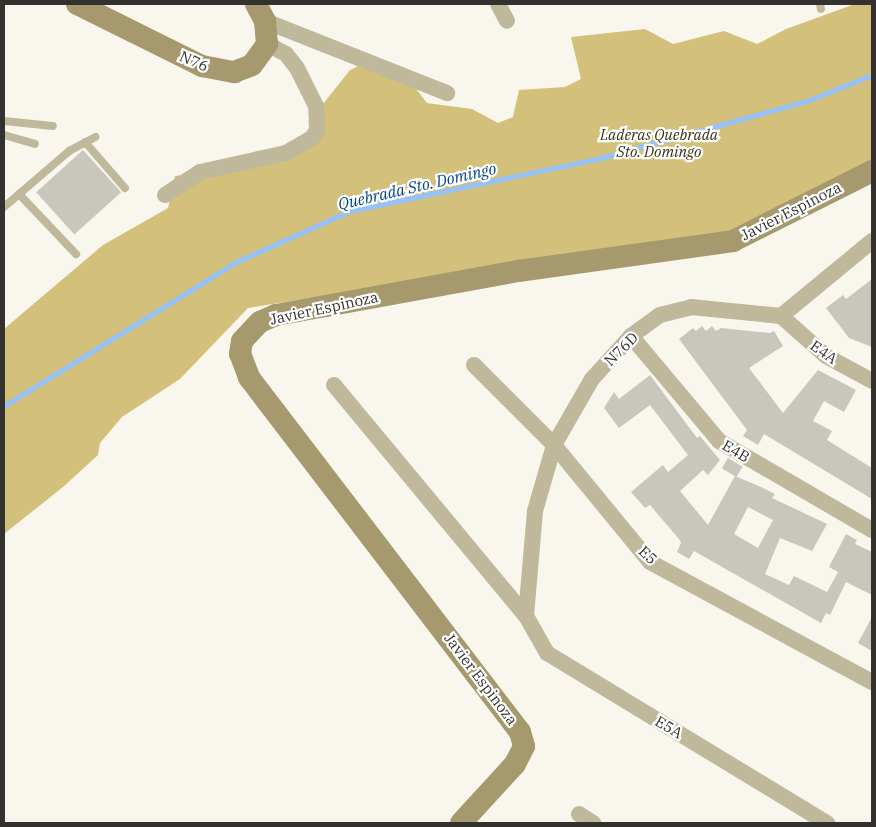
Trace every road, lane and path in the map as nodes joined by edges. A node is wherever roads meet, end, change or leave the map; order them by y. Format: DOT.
graph roads {
  1 [pos="77,4"];
  2 [pos="498,4"];
  3 [pos="260,12"];
  4 [pos="507,22"];
  5 [pos="268,44"];
  6 [pos="447,93"];
  7 [pos="4,121"];
  8 [pos="53,126"];
  9 [pos="4,134"];
  10 [pos="95,137"];
  11 [pos="86,142"];
  12 [pos="35,144"];
  13 [pos="872,171"];
  14 [pos="124,188"];
  15 [pos="19,194"];
  16 [pos="165,195"];
  17 [pos="4,207"];
  18 [pos="872,241"];
  19 [pos="76,254"];
  20 [pos="781,316"];
  21 [pos="631,336"];
  22 [pos="474,365"];
  23 [pos="872,381"];
  24 [pos="334,385"];
  25 [pos="554,445"];
  26 [pos="872,530"];
  27 [pos="526,616"];
  28 [pos="872,682"];
  29 [pos="579,814"];
  30 [pos="462,823"];
  31 [pos="594,823"];
  32 [pos="827,823"];
  1 -- 5 [label="street, N76"];
  2 -- 4 [label="street"];
  3 -- 5 [label="street"];
  3 -- 6 [label="street"];
  5 -- 16 [label="street"];
  7 -- 8 [label="lane"];
  9 -- 12 [label="lane"];
  10 -- 11 [label="lane"];
  11 -- 14 [label="lane"];
  11 -- 15 [label="lane"];
  13 -- 30 [label="street, Javier Espinoza"];
  15 -- 17 [label="lane"];
  15 -- 19 [label="lane"];
  18 -- 20 [label="street"];
  20 -- 21 [label="street, N76D"];
  20 -- 23 [label="street, E4A"];
  21 -- 25 [label="street, N76D"];
  21 -- 26 [label="street, E4B"];
  22 -- 25 [label="street, E5"];
  24 -- 27 [label="street, E5A"];
  25 -- 27 [label="street, N76D"];
  25 -- 28 [label="street, E5"];
  27 -- 32 [label="street, E5A"];
  29 -- 31 [label="street"];
}
